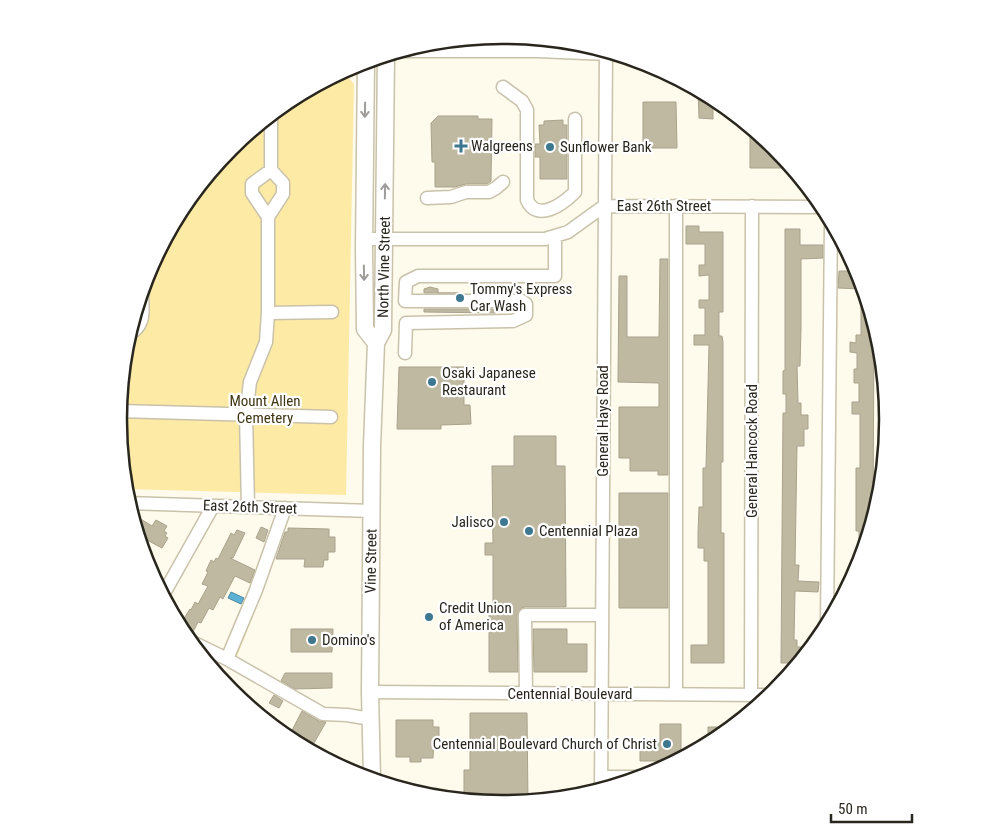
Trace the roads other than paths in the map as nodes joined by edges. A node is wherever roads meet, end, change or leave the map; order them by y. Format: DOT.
graph roads {
  1 [pos="608,59"];
  2 [pos="386,63"];
  3 [pos="366,70"];
  4 [pos="503,87"];
  5 [pos="575,119"];
  6 [pos="271,124"];
  7 [pos="271,170"];
  8 [pos="503,182"];
  9 [pos="427,198"];
  10 [pos="604,206"];
  11 [pos="676,206"];
  12 [pos="752,206"];
  13 [pos="812,207"];
  14 [pos="268,217"];
  15 [pos="556,236"];
  16 [pos="831,237"];
  17 [pos="364,239"];
  18 [pos="384,239"];
  19 [pos="332,312"];
  20 [pos="268,313"];
  21 [pos="376,343"];
  22 [pos="405,353"];
  23 [pos="127,410"];
  24 [pos="246,415"];
  25 [pos="331,417"];
  26 [pos="137,503"];
  27 [pos="213,506"];
  28 [pos="248,507"];
  29 [pos="284,508"];
  30 [pos="372,511"];
  31 [pos="167,588"];
  32 [pos="827,608"];
  33 [pos="602,615"];
  34 [pos="205,648"];
  35 [pos="227,659"];
  36 [pos="370,692"];
  37 [pos="526,693"];
  38 [pos="601,694"];
  39 [pos="676,694"];
  40 [pos="751,695"];
  41 [pos="758,695"];
  42 [pos="371,719"];
  43 [pos="372,771"];
  44 [pos="601,782"];
  1 -- 10 [label="street, General Hays Road"];
  18 -- 2 [label="main road, North Vine Street, one-way"];
  3 -- 17 [label="main road, North Vine Street, one-way"];
  4 -- 5 [label="street"];
  6 -- 7 [label="street"];
  7 -- 14 [label="street"];
  7 -- 14 [label="street"];
  8 -- 9 [label="street"];
  10 -- 11 [label="street, East 26th Street"];
  10 -- 15 [label="street, East 26th Street"];
  10 -- 33 [label="street, General Hays Road"];
  11 -- 12 [label="street, East 26th Street"];
  11 -- 39 [label="street"];
  12 -- 13 [label="street, East 26th Street"];
  12 -- 40 [label="street, General Hancock Road"];
  14 -- 20 [label="street"];
  15 -- 18 [label="street, East 26th Street"];
  15 -- 22 [label="street"];
  16 -- 32 [label="street"];
  17 -- 18 [label="street, East 26th Street"];
  17 -- 21 [label="main road, North Vine Street, one-way"];
  18 -- 21 [label="main road, North Vine Street"];
  19 -- 20 [label="street"];
  20 -- 24 [label="street"];
  21 -- 30 [label="main road, Vine Street"];
  23 -- 24 [label="street"];
  24 -- 25 [label="street"];
  24 -- 28 [label="street"];
  26 -- 27 [label="street, East 26th Street"];
  27 -- 28 [label="street, East 26th Street"];
  27 -- 31 [label="street"];
  28 -- 29 [label="street, East 26th Street"];
  29 -- 30 [label="street, East 26th Street"];
  29 -- 35 [label="street"];
  30 -- 36 [label="main road, Vine Street"];
  33 -- 37 [label="street"];
  33 -- 38 [label="street, General Hays Road"];
  34 -- 35 [label="street"];
  35 -- 42 [label="street"];
  36 -- 37 [label="street, Centennial Boulevard"];
  36 -- 42 [label="main road, Vine Street"];
  37 -- 38 [label="street, Centennial Boulevard"];
  38 -- 39 [label="street, Centennial Boulevard"];
  38 -- 44 [label="street, General Hays Road"];
  39 -- 40 [label="street, Centennial Boulevard"];
  40 -- 41 [label="street, Centennial Boulevard"];
  42 -- 43 [label="main road, Vine Street"];
}
